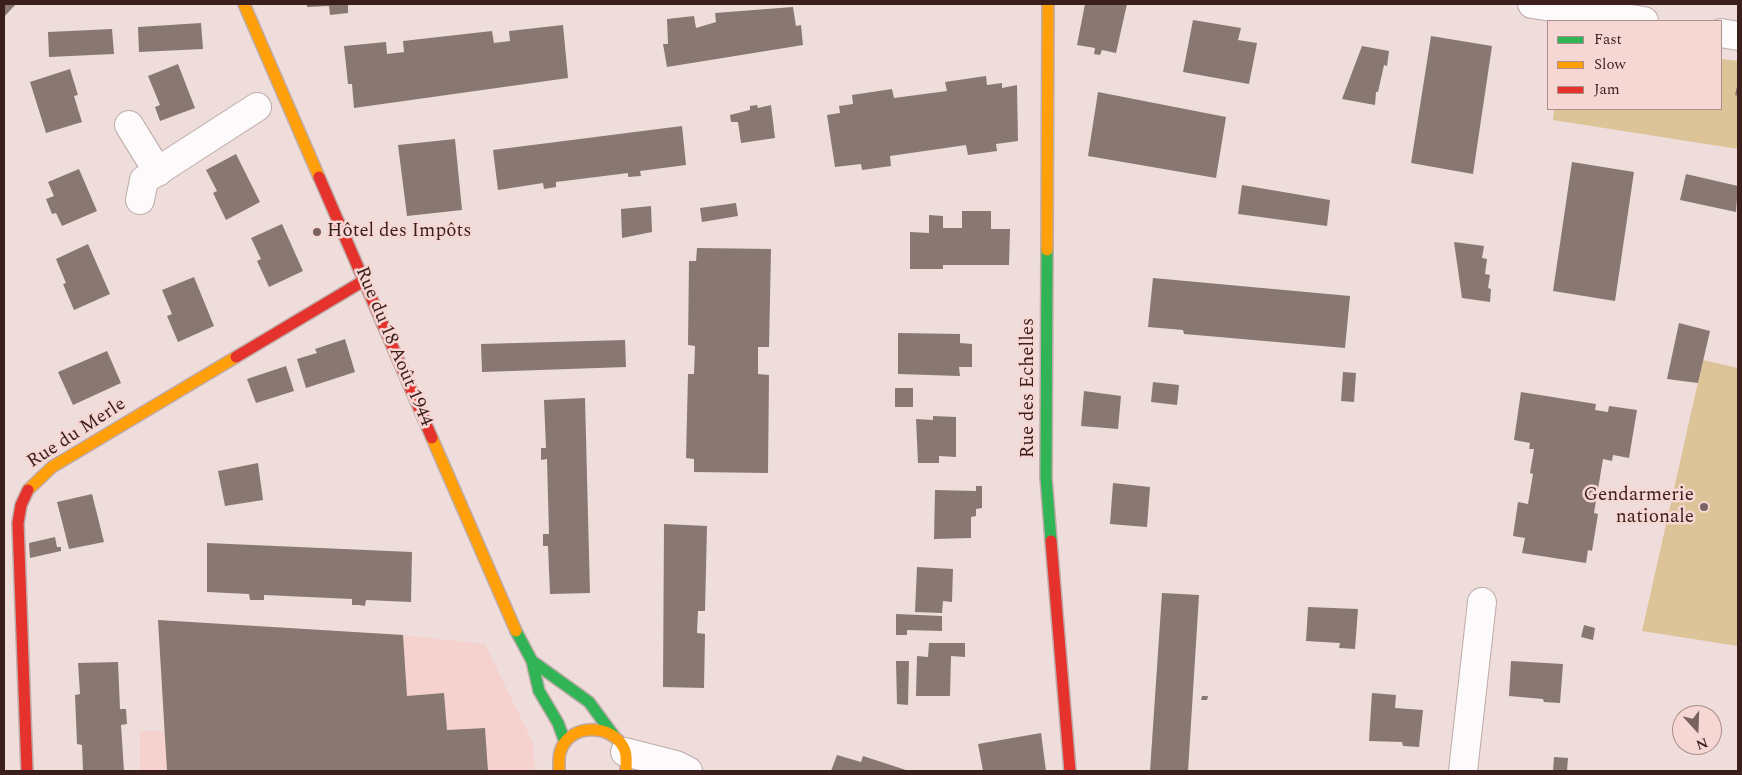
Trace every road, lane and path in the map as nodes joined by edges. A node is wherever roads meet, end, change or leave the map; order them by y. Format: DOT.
graph roads {
  1 [pos="244,4"];
  2 [pos="1048,4"];
  3 [pos="1532,4"];
  4 [pos="1637,20"];
  5 [pos="1722,34"];
  6 [pos="1738,36"];
  7 [pos="257,107"];
  8 [pos="129,126"];
  9 [pos="158,172"];
  10 [pos="140,200"];
  11 [pos="365,280"];
  12 [pos="1482,602"];
  13 [pos="532,661"];
  14 [pos="566,742"];
  15 [pos="622,753"];
  16 [pos="27,771"];
  17 [pos="559,771"];
  18 [pos="688,771"];
  19 [pos="1070,771"];
  20 [pos="1463,771"];
  1 -- 11 [label="street, Rue du 18 Août 1944"];
  2 -- 19 [label="street, Rue des Echelles"];
  3 -- 4 [label="street"];
  5 -- 6 [label="street"];
  7 -- 9 [label="street"];
  8 -- 9 [label="street"];
  9 -- 10 [label="street"];
  11 -- 13 [label="street, Rue du 18 Août 1944"];
  11 -- 16 [label="street, Rue du Merle"];
  12 -- 20 [label="street"];
  13 -- 14 [label="street, Rue du 18 Août 1944"];
  13 -- 15 [label="street, Rue du 18 Août 1944"];
  14 -- 15 [label="street"];
  14 -- 17 [label="street"];
  15 -- 18 [label="street"];
}
